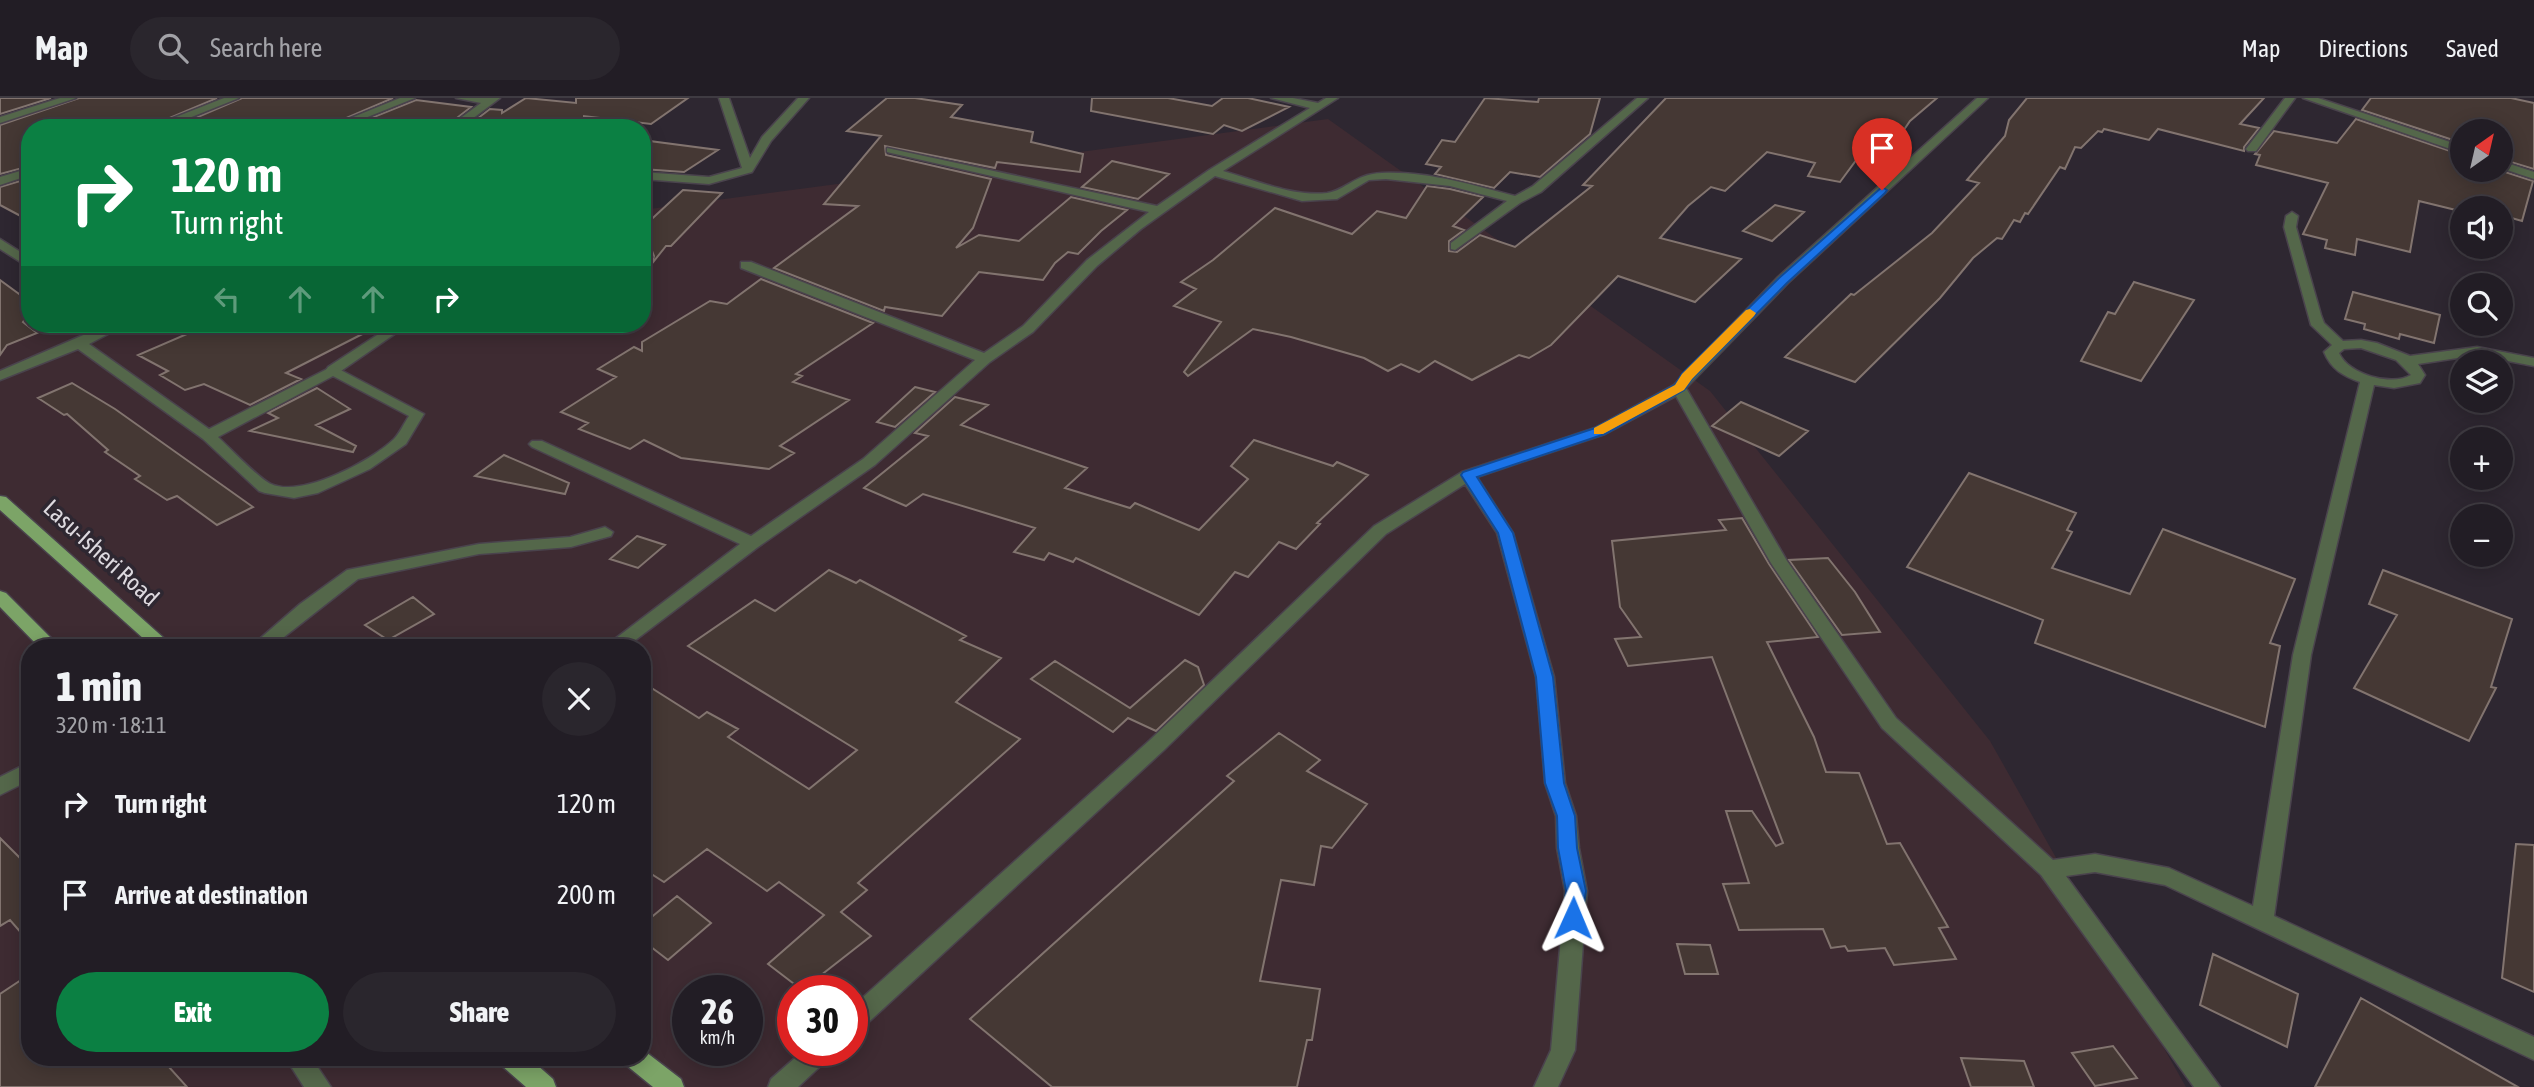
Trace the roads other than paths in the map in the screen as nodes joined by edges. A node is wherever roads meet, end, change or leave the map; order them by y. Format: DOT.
graph roads {
  1 [pos="71,98"];
  2 [pos="234,98"];
  3 [pos="410,98"];
  4 [pos="461,98"];
  5 [pos="724,98"];
  6 [pos="804,98"];
  7 [pos="1276,98"];
  8 [pos="1333,98"];
  9 [pos="1643,98"];
  10 [pos="1983,98"];
  11 [pos="2290,98"];
  12 [pos="2308,98"];
  13 [pos="493,99"];
  14 [pos="1319,106"];
  15 [pos="177,119"];
  16 [pos="354,119"];
  17 [pos="465,119"];
  18 [pos="0,120"];
  19 [pos="2450,146"];
  20 [pos="2252,149"];
  21 [pos="891,150"];
  22 [pos="2513,168"];
  23 [pos="748,170"];
  24 [pos="1213,172"];
  25 [pos="21,174"];
  26 [pos="651,176"];
  27 [pos="2534,176"];
  28 [pos="0,181"];
  29 [pos="1516,200"];
  30 [pos="1158,210"];
  31 [pos="2292,216"];
  32 [pos="0,243"];
  33 [pos="1455,246"];
  34 [pos="21,258"];
  35 [pos="746,265"];
  36 [pos="100,333"];
  37 [pos="387,333"];
  38 [pos="79,343"];
  39 [pos="2340,345"];
  40 [pos="985,359"];
  41 [pos="2408,362"];
  42 [pos="2534,362"];
  43 [pos="333,370"];
  44 [pos="0,376"];
  45 [pos="2368,380"];
  46 [pos="1679,388"];
  47 [pos="208,436"];
  48 [pos="537,444"];
  49 [pos="1468,475"];
  50 [pos="0,501"];
  51 [pos="605,532"];
  52 [pos="752,543"];
  53 [pos="0,597"];
  54 [pos="43,639"];
  55 [pos="156,639"];
  56 [pos="269,639"];
  57 [pos="624,639"];
  58 [pos="21,775"];
  59 [pos="0,787"];
  60 [pos="2049,869"];
  61 [pos="2262,919"];
  62 [pos="868,1007"];
  63 [pos="2534,1049"];
  64 [pos="304,1066"];
  65 [pos="520,1066"];
  66 [pos="646,1066"];
  67 [pos="803,1066"];
  68 [pos="319,1087"];
  69 [pos="544,1087"];
  70 [pos="671,1087"];
  71 [pos="780,1087"];
  72 [pos="1546,1087"];
  73 [pos="2208,1087"];
  1 -- 18 [label="street"];
  2 -- 15 [label="street"];
  3 -- 16 [label="street"];
  4 -- 13 [label="street"];
  5 -- 23 [label="street"];
  6 -- 23 [label="street"];
  7 -- 14 [label="street"];
  8 -- 14 [label="street"];
  9 -- 29 [label="street"];
  10 -- 46 [label="street"];
  11 -- 20 [label="street"];
  12 -- 19 [label="street"];
  13 -- 17 [label="street"];
  14 -- 24 [label="street"];
  21 -- 30 [label="street"];
  22 -- 27 [label="street"];
  23 -- 26 [label="street"];
  24 -- 29 [label="street"];
  24 -- 30 [label="street"];
  25 -- 28 [label="street"];
  29 -- 33 [label="street"];
  30 -- 40 [label="street"];
  31 -- 39 [label="street"];
  32 -- 34 [label="street"];
  35 -- 40 [label="street"];
  36 -- 38 [label="street"];
  37 -- 43 [label="street"];
  38 -- 44 [label="street"];
  38 -- 47 [label="street"];
  39 -- 41 [label="street"];
  39 -- 45 [label="street"];
  40 -- 52 [label="street"];
  41 -- 42 [label="street"];
  41 -- 45 [label="street"];
  43 -- 47 [label="street"];
  43 -- 47 [label="street"];
  45 -- 61 [label="street"];
  46 -- 49 [label="street"];
  46 -- 60 [label="street"];
  48 -- 52 [label="street"];
  49 -- 62 [label="street"];
  49 -- 72 [label="street"];
  50 -- 55 [label="main road, Lasu-Isheri Road"];
  51 -- 56 [label="street"];
  52 -- 57 [label="street"];
  53 -- 54 [label="main road"];
  58 -- 59 [label="street"];
  60 -- 61 [label="street"];
  60 -- 73 [label="street"];
  61 -- 63 [label="street"];
  64 -- 68 [label="street"];
  65 -- 69 [label="main road"];
  66 -- 70 [label="main road"];
  67 -- 71 [label="street"];
}
